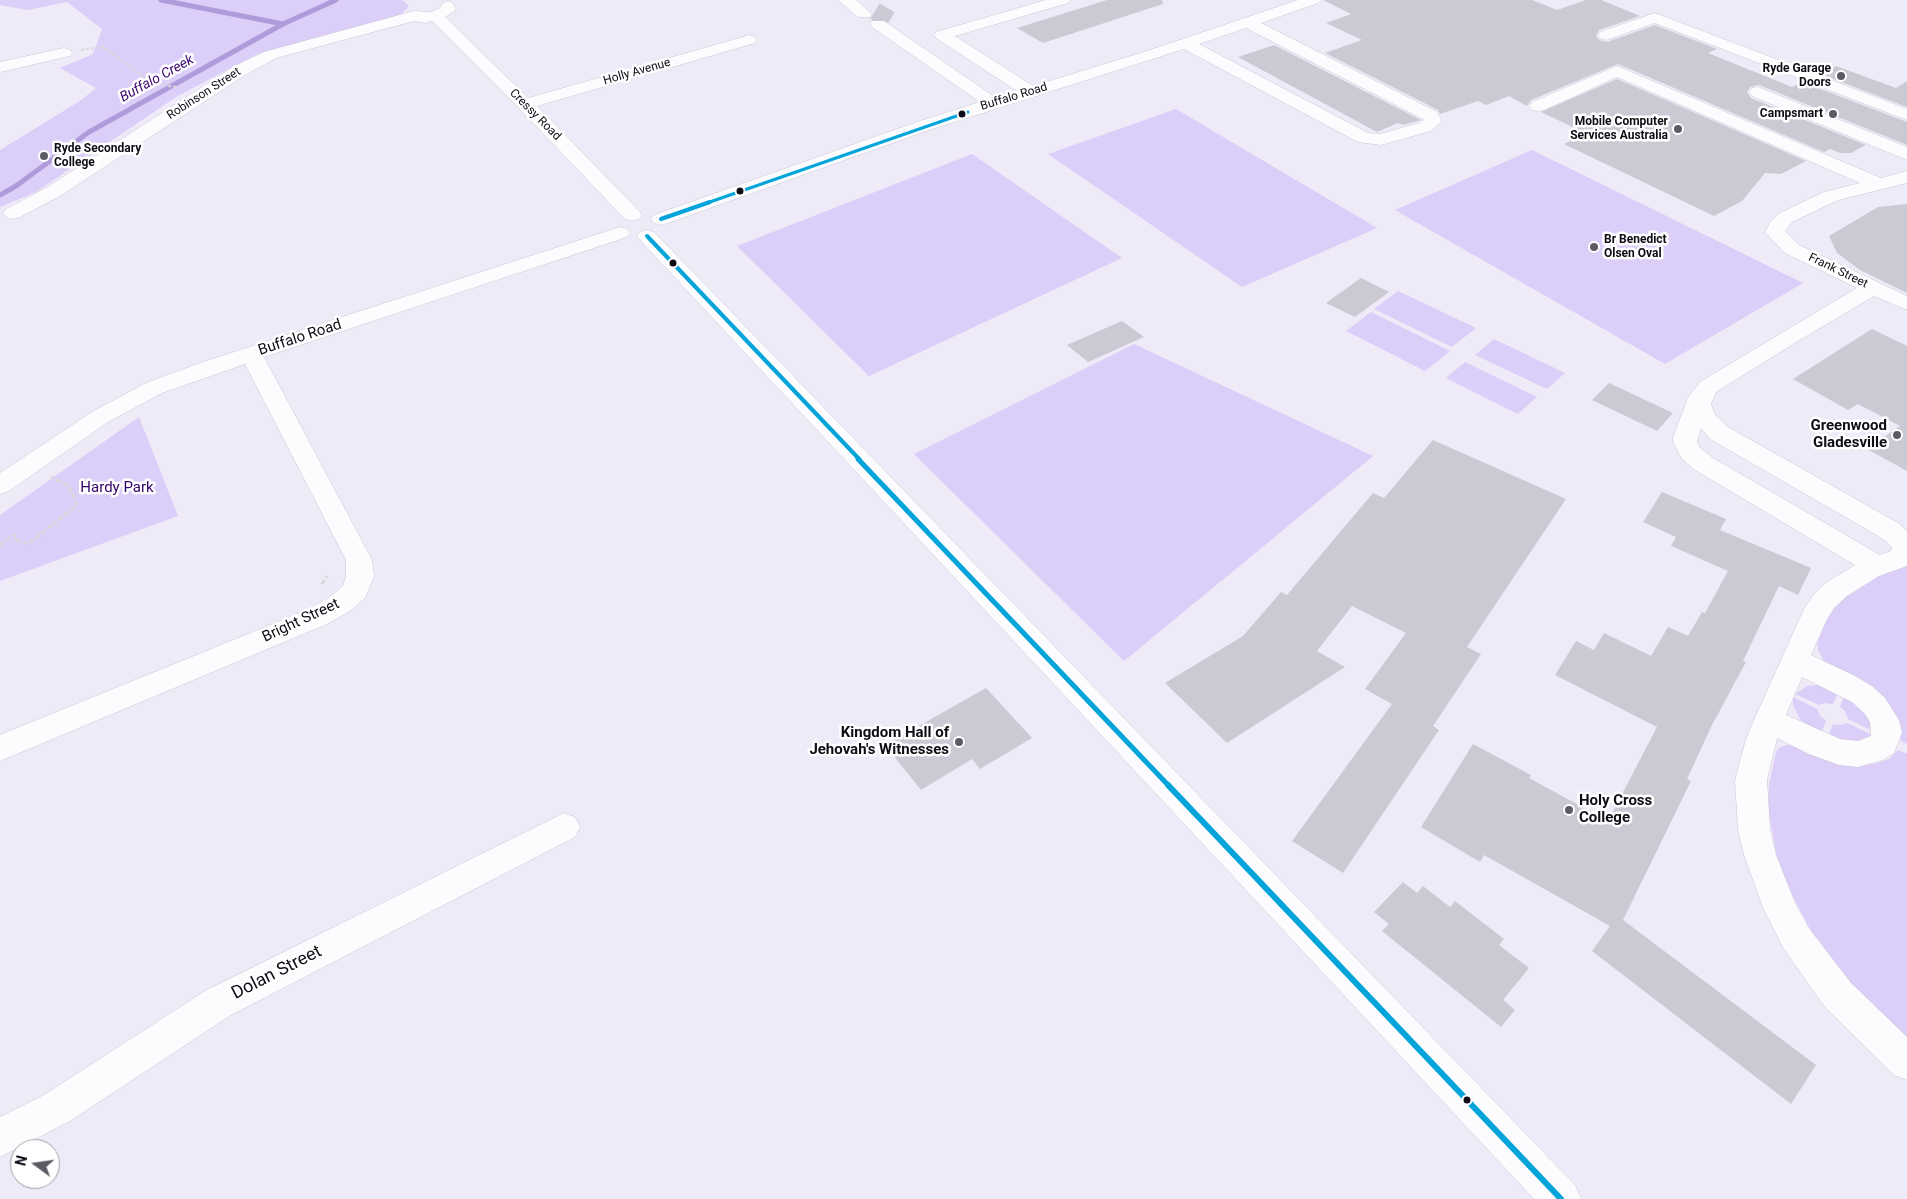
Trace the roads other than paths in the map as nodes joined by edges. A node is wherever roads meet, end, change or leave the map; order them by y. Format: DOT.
graph roads {
  1 [pos="466,0"];
  2 [pos="1063,0"];
  3 [pos="1313,0"];
  4 [pos="441,11"];
  5 [pos="872,15"];
  6 [pos="1247,22"];
  7 [pos="1606,36"];
  8 [pos="749,40"];
  9 [pos="1185,43"];
  10 [pos="64,53"];
  11 [pos="0,67"];
  12 [pos="1030,92"];
  13 [pos="1758,92"];
  14 [pos="525,104"];
  15 [pos="994,104"];
  16 [pos="1538,106"];
  17 [pos="1907,115"];
  18 [pos="1907,154"];
  19 [pos="1907,177"];
  20 [pos="1879,184"];
  21 [pos="13,213"];
  22 [pos="640,226"];
  23 [pos="1873,288"];
  24 [pos="1907,304"];
  25 [pos="251,354"];
  26 [pos="1700,398"];
  27 [pos="0,485"];
  28 [pos="1877,566"];
  29 [pos="1796,662"];
  30 [pos="1769,720"];
  31 [pos="0,748"];
  32 [pos="564,828"];
  33 [pos="1907,1062"];
  34 [pos="0,1138"];
  35 [pos="1561,1199"];
  1 -- 4 [label="street, Robinson Street"];
  2 -- 12 [label="street"];
  3 -- 6 [label="street, Buffalo Road"];
  4 -- 14 [label="street, Cressy Road"];
  4 -- 21 [label="street, Robinson Street"];
  5 -- 15 [label="street"];
  6 -- 9 [label="street, Buffalo Road"];
  6 -- 9 [label="street"];
  7 -- 17 [label="street"];
  8 -- 14 [label="street, Holly Avenue"];
  9 -- 12 [label="street, Buffalo Road"];
  10 -- 11 [label="street"];
  12 -- 15 [label="street, Buffalo Road"];
  13 -- 18 [label="street"];
  14 -- 22 [label="street, Cressy Road"];
  15 -- 22 [label="street, Buffalo Road"];
  16 -- 20 [label="street"];
  19 -- 20 [label="street"];
  20 -- 23 [label="street, Frank Street"];
  22 -- 25 [label="street, Buffalo Road"];
  22 -- 35 [label="street, Cressy Road"];
  23 -- 24 [label="street, Frank Street"];
  23 -- 26 [label="street"];
  25 -- 27 [label="street, Buffalo Road"];
  25 -- 31 [label="street, Bright Street"];
  26 -- 28 [label="street"];
  26 -- 28 [label="street"];
  28 -- 29 [label="street"];
  29 -- 30 [label="street"];
  29 -- 30 [label="street"];
  30 -- 33 [label="street"];
  32 -- 34 [label="street, Dolan Street"];
}
